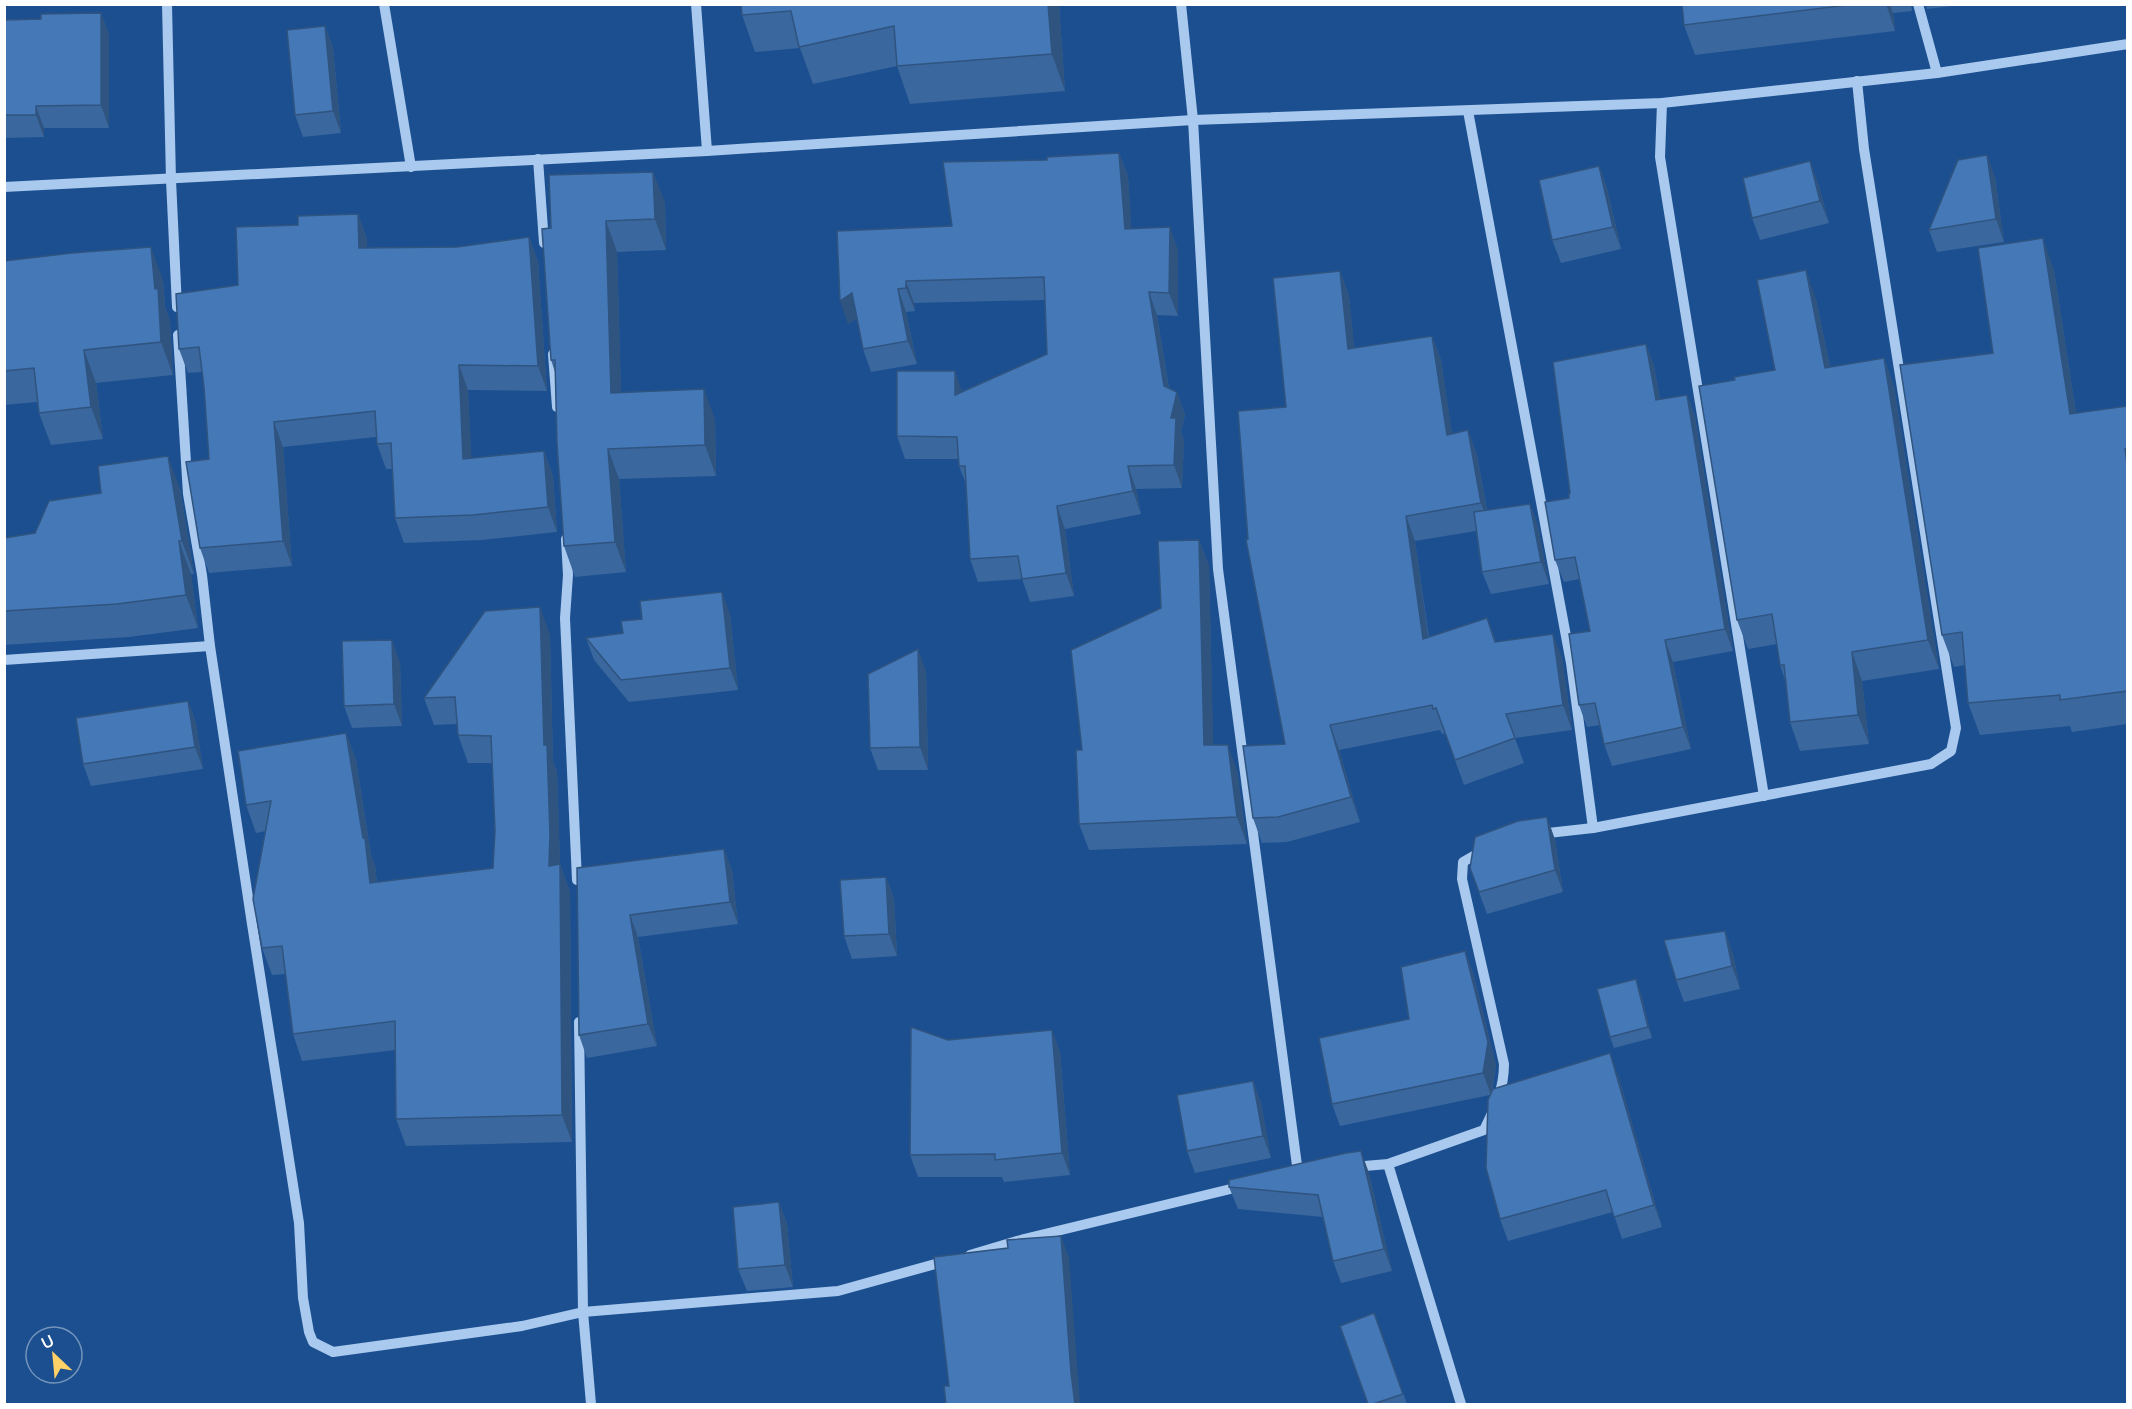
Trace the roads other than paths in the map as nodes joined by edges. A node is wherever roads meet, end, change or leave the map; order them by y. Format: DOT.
graph roads {
  1 [pos="167,4"];
  2 [pos="384,4"];
  3 [pos="696,4"];
  4 [pos="1181,4"];
  5 [pos="1917,4"];
  6 [pos="2127,44"];
  7 [pos="1937,73"];
  8 [pos="1857,81"];
  9 [pos="1662,103"];
  10 [pos="1468,111"];
  11 [pos="1193,120"];
  12 [pos="707,151"];
  13 [pos="538,159"];
  14 [pos="411,167"];
  15 [pos="171,180"];
  16 [pos="4,187"];
  17 [pos="545,252"];
  18 [pos="552,345"];
  19 [pos="557,415"];
  20 [pos="566,529"];
  21 [pos="210,646"];
  22 [pos="4,660"];
  23 [pos="1764,796"];
  24 [pos="1593,828"];
  25 [pos="1527,835"];
  26 [pos="1498,845"];
  27 [pos="578,893"];
  28 [pos="579,1012"];
  29 [pos="1388,1164"];
  30 [pos="1343,1168"];
  31 [pos="1286,1176"];
  32 [pos="1252,1184"];
  33 [pos="583,1312"];
  34 [pos="591,1404"];
  35 [pos="1461,1404"];
  1 -- 15 [label="street"];
  2 -- 14 [label="street"];
  3 -- 12 [label="street"];
  4 -- 11 [label="street"];
  5 -- 7 [label="street"];
  6 -- 7 [label="street"];
  7 -- 8 [label="street"];
  8 -- 9 [label="street"];
  8 -- 23 [label="street"];
  9 -- 10 [label="street"];
  9 -- 23 [label="street"];
  10 -- 11 [label="street"];
  10 -- 24 [label="street"];
  11 -- 12 [label="street"];
  11 -- 31 [label="street"];
  12 -- 13 [label="street"];
  13 -- 14 [label="street"];
  13 -- 17 [label="street"];
  14 -- 15 [label="street"];
  15 -- 16 [label="street"];
  15 -- 21 [label="street"];
  18 -- 19 [label="street"];
  20 -- 27 [label="street"];
  21 -- 22 [label="street"];
  21 -- 33 [label="street"];
  23 -- 24 [label="street"];
  24 -- 25 [label="street"];
  26 -- 29 [label="street"];
  28 -- 33 [label="street"];
  29 -- 30 [label="street"];
  29 -- 35 [label="street"];
  32 -- 33 [label="street"];
  33 -- 34 [label="street"];
}
